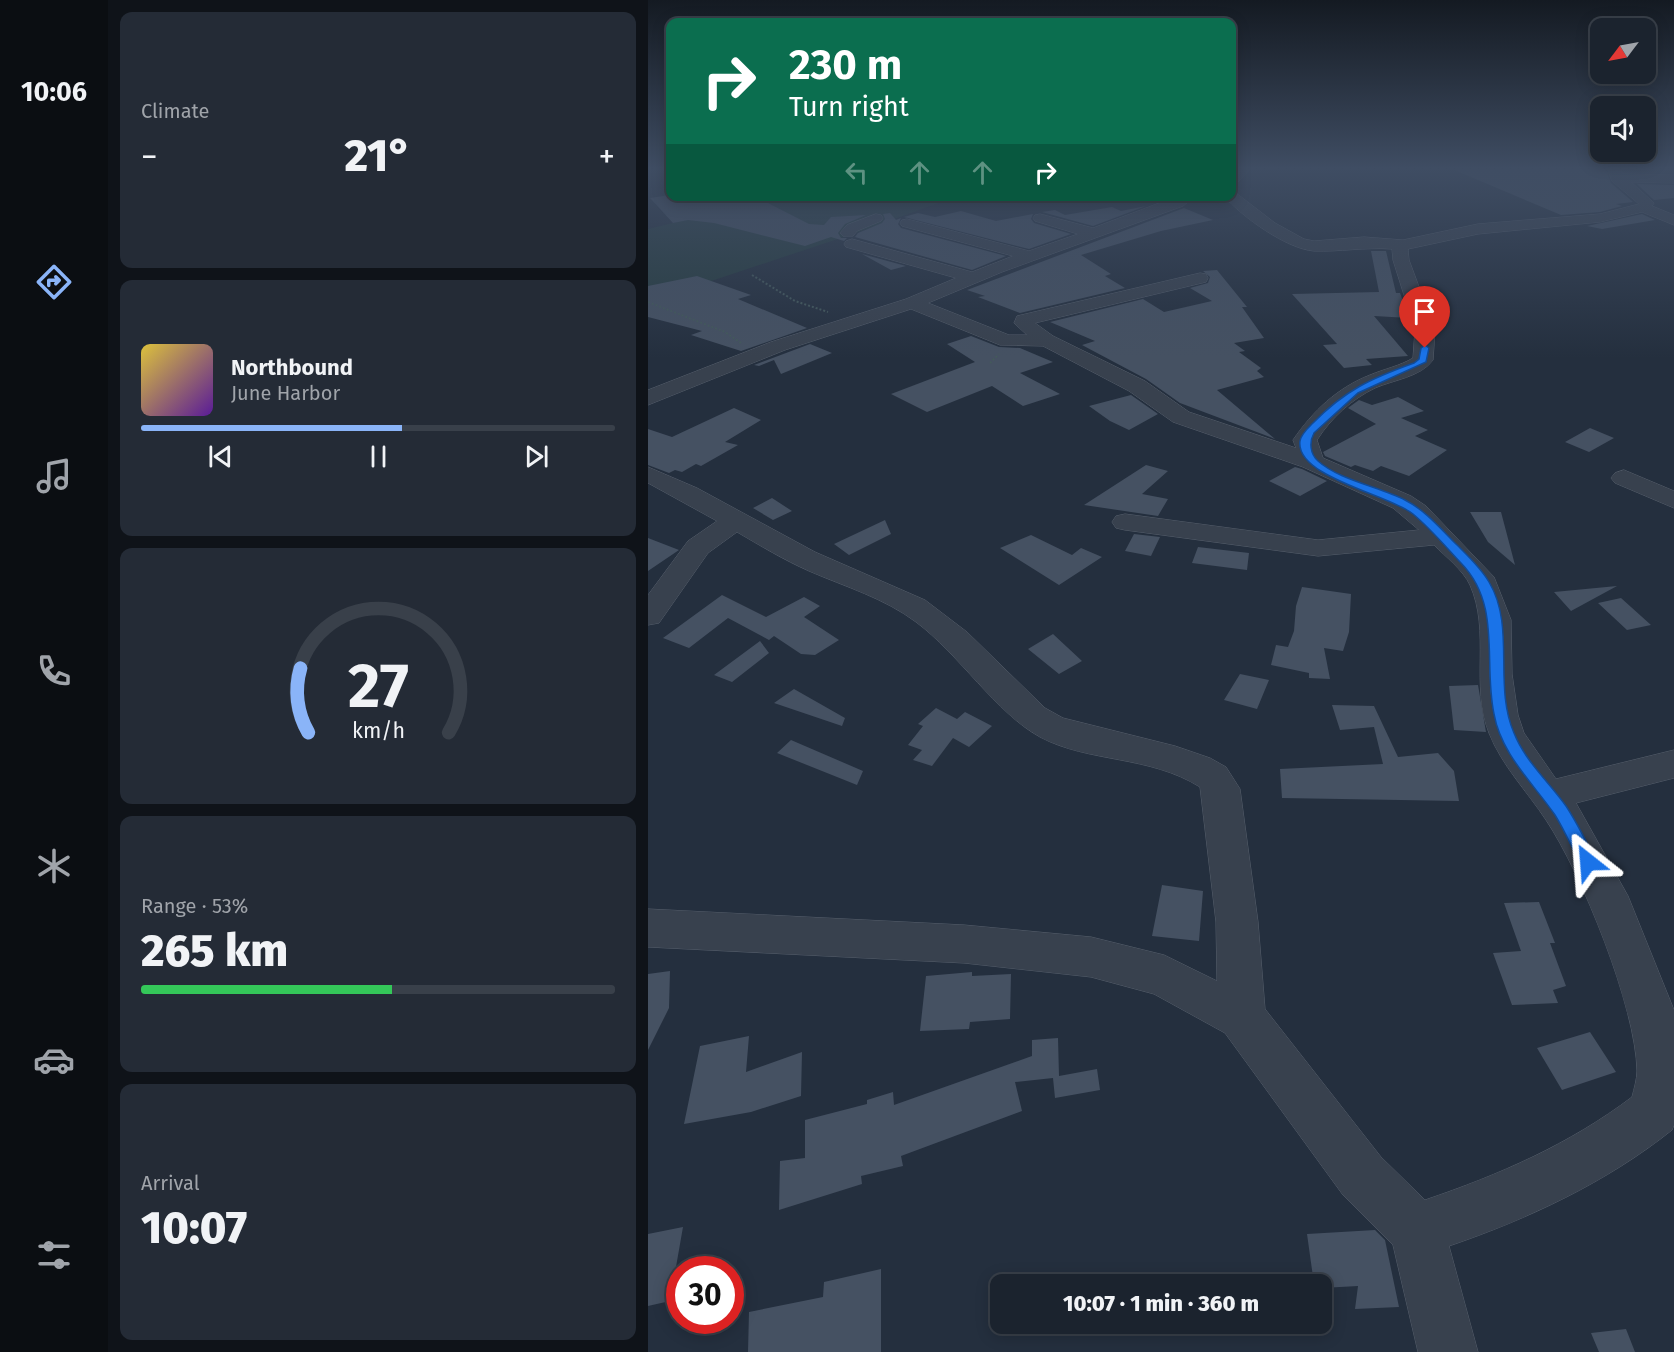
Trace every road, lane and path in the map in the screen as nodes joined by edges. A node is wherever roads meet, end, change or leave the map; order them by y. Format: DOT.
graph roads {
  1 [pos="851,232"];
  2 [pos="947,232"];
  3 [pos="980,232"];
  4 [pos="1089,232"];
  5 [pos="1280,232"];
  6 [pos="1464,232"];
  7 [pos="1092,233"];
  8 [pos="1403,245"];
  9 [pos="1038,253"];
  10 [pos="752,275"];
  11 [pos="973,278"];
  12 [pos="1200,278"];
  13 [pos="648,302"];
  14 [pos="912,303"];
  15 [pos="854,322"];
  16 [pos="1046,340"];
  17 [pos="760,353"];
  18 [pos="648,398"];
  19 [pos="1312,462"];
  20 [pos="648,474"];
  21 [pos="1624,478"];
  22 [pos="1674,500"];
  23 [pos="737,522"];
  24 [pos="1125,522"];
  25 [pos="1439,536"];
  26 [pos="648,616"];
  27 [pos="1674,764"];
  28 [pos="1549,795"];
  29 [pos="648,928"];
  30 [pos="1242,1017"];
  31 [pos="1417,1230"];
  32 [pos="1448,1352"];
  1 -- 11 [label="street"];
  2 -- 9 [label="street"];
  3 -- 9 [label="street"];
  4 -- 7 [label="street"];
  5 -- 8 [label="street"];
  6 -- 8 [label="street"];
  7 -- 9 [label="street"];
  8 -- 19 [label="street"];
  9 -- 11 [label="street"];
  10 -- 15 [label="path"];
  11 -- 14 [label="street"];
  12 -- 16 [label="street"];
  13 -- 17 [label="path"];
  14 -- 15 [label="street"];
  14 -- 16 [label="street"];
  15 -- 17 [label="street"];
  16 -- 19 [label="street"];
  17 -- 18 [label="street"];
  19 -- 25 [label="street"];
  20 -- 23 [label="street"];
  21 -- 22 [label="street"];
  23 -- 26 [label="street"];
  23 -- 30 [label="street"];
  24 -- 25 [label="street"];
  25 -- 28 [label="street"];
  27 -- 28 [label="street"];
  28 -- 31 [label="street"];
  29 -- 30 [label="street"];
  30 -- 31 [label="street"];
  31 -- 32 [label="street"];
}
